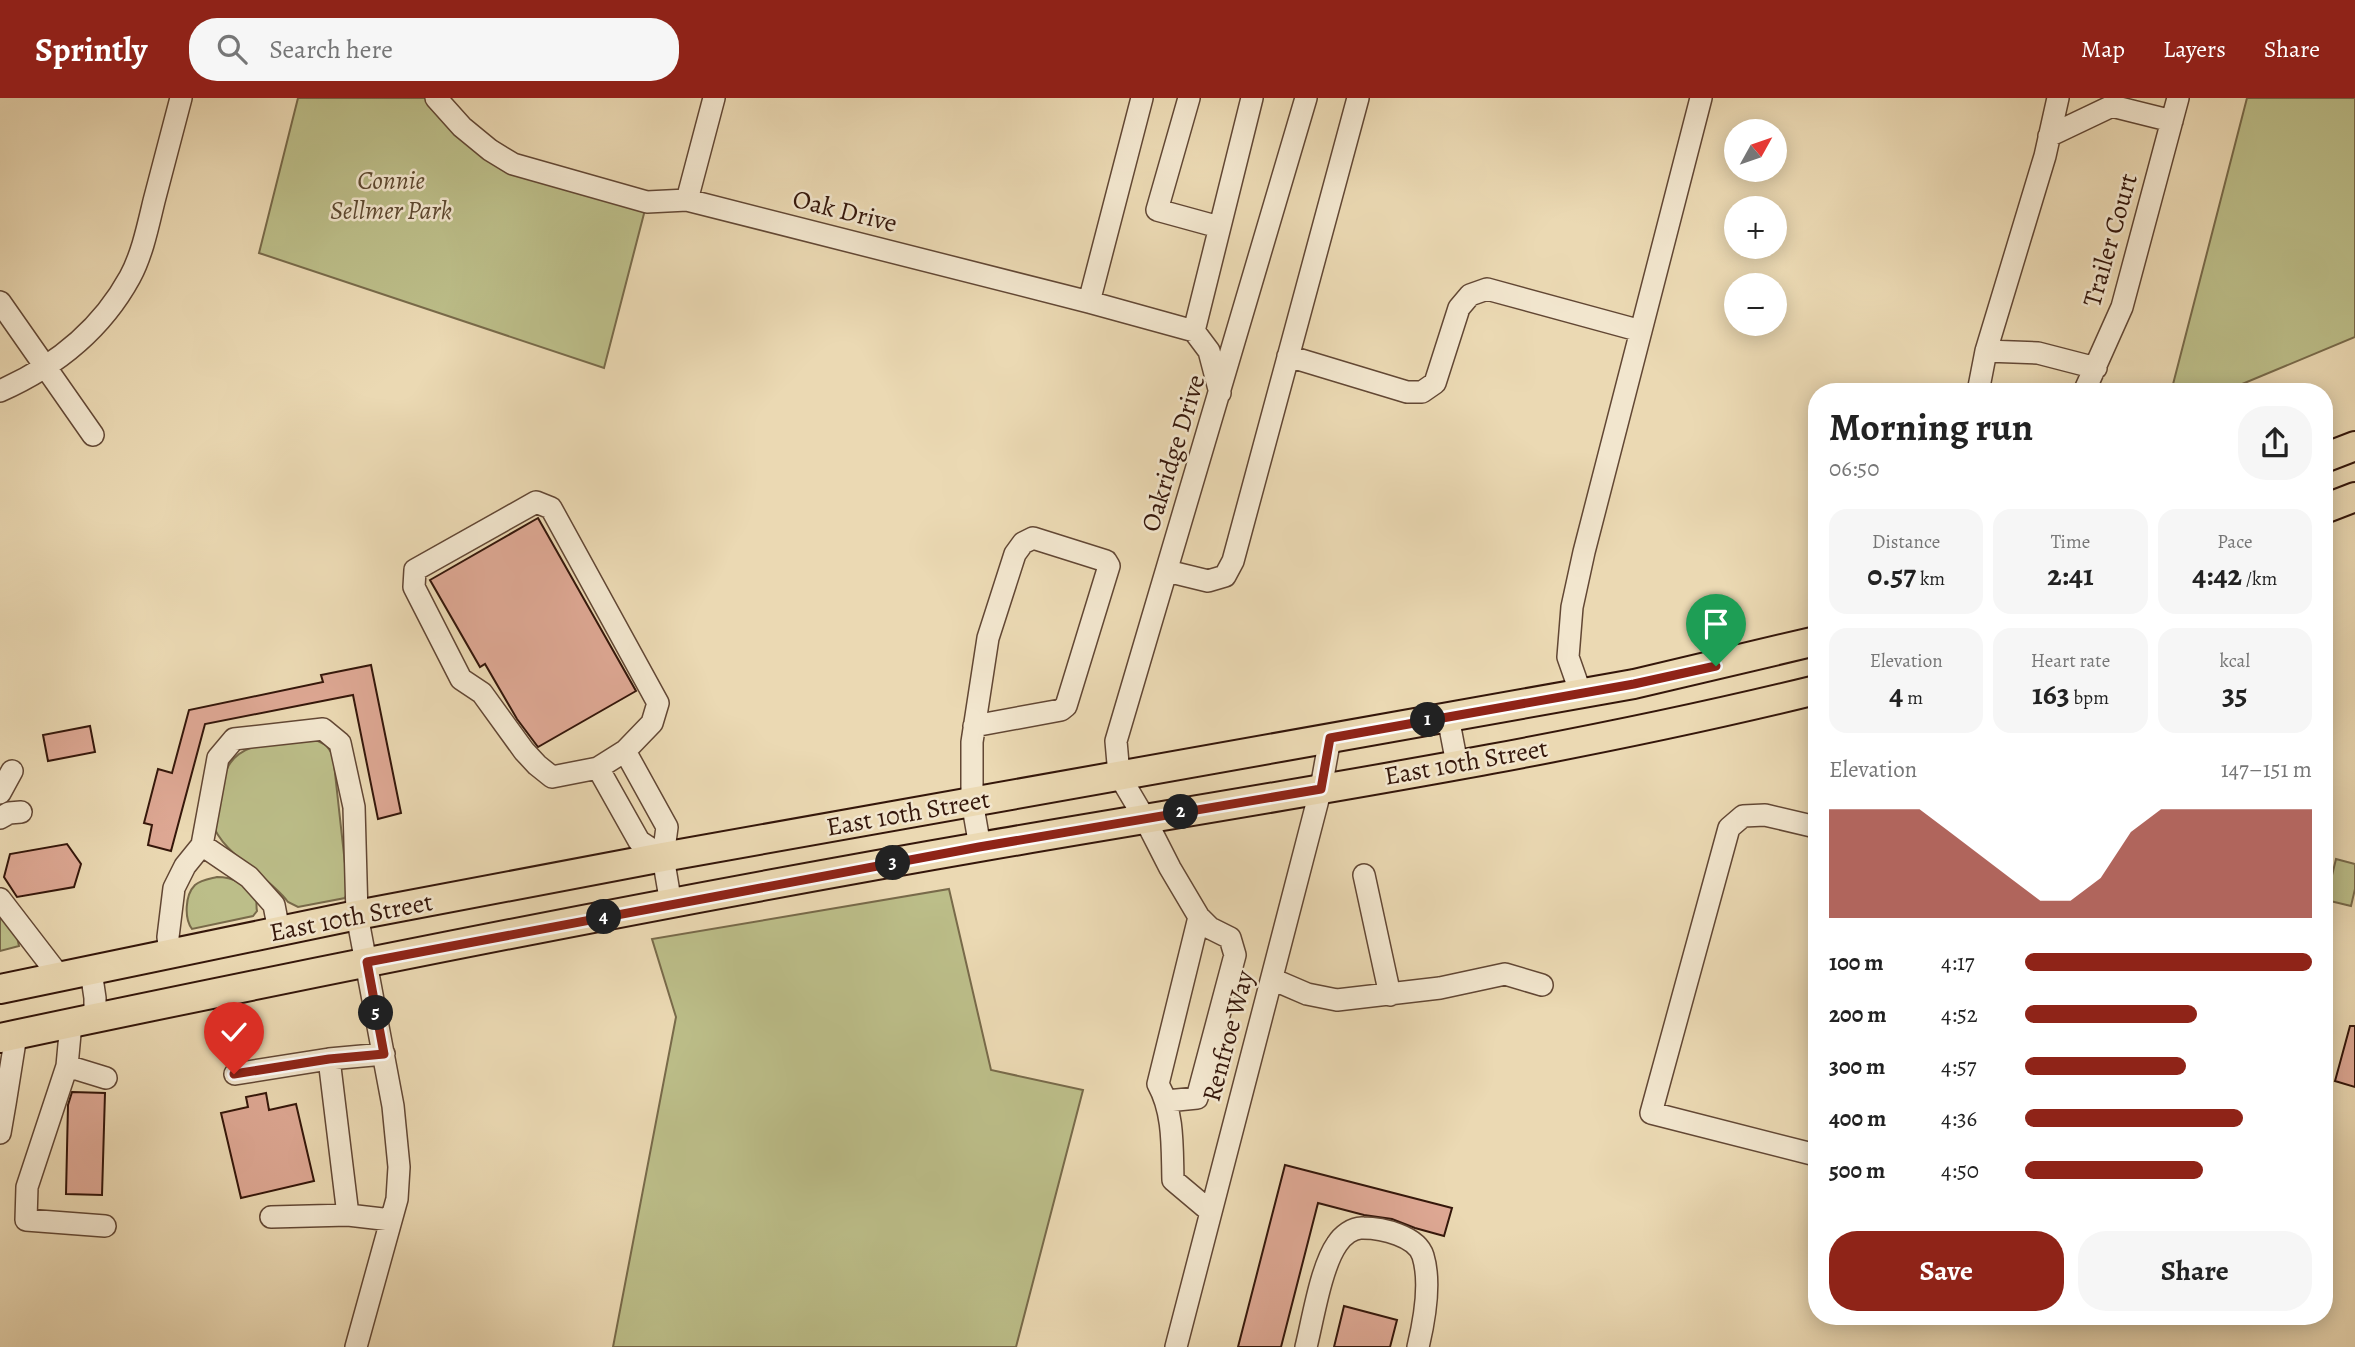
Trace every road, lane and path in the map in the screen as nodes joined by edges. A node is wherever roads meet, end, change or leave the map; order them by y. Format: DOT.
graph roads {
  1 [pos="181,98"];
  2 [pos="436,98"];
  3 [pos="714,98"];
  4 [pos="1142,98"];
  5 [pos="1189,98"];
  6 [pos="1252,98"];
  7 [pos="1306,98"];
  8 [pos="1358,98"];
  9 [pos="1702,98"];
  10 [pos="2058,98"];
  11 [pos="2178,98"];
  12 [pos="2172,121"];
  13 [pos="2049,136"];
  14 [pos="687,200"];
  15 [pos="1219,227"];
  16 [pos="0,302"];
  17 [pos="1089,302"];
  18 [pos="1194,331"];
  19 [pos="1641,331"];
  20 [pos="1986,351"];
  21 [pos="1288,356"];
  22 [pos="46,367"];
  23 [pos="2096,368"];
  24 [pos="1980,383"];
  25 [pos="2088,383"];
  26 [pos="0,391"];
  27 [pos="1221,393"];
  28 [pos="93,435"];
  29 [pos="2355,446"];
  30 [pos="2333,455"];
  31 [pos="2355,497"];
  32 [pos="2333,506"];
  33 [pos="1167,571"];
  34 [pos="1808,642"];
  35 [pos="1808,692"];
  36 [pos="1581,694"];
  37 [pos="1448,717"];
  38 [pos="974,726"];
  39 [pos="1330,738"];
  40 [pos="625,751"];
  41 [pos="1458,764"];
  42 [pos="598,768"];
  43 [pos="12,771"];
  44 [pos="1119,775"];
  45 [pos="1321,789"];
  46 [pos="0,793"];
  47 [pos="972,801"];
  48 [pos="21,812"];
  49 [pos="0,818"];
  50 [pos="1145,819"];
  51 [pos="1808,825"];
  52 [pos="202,845"];
  53 [pos="979,847"];
  54 [pos="663,857"];
  55 [pos="1364,875"];
  56 [pos="0,899"];
  57 [pos="671,904"];
  58 [pos="357,915"];
  59 [pos="1199,917"];
  60 [pos="279,931"];
  61 [pos="170,954"];
  62 [pos="367,962"];
  63 [pos="91,971"];
  64 [pos="60,977"];
  65 [pos="1272,979"];
  66 [pos="1542,985"];
  67 [pos="0,989"];
  68 [pos="1390,995"];
  69 [pos="83,1021"];
  70 [pos="8,1036"];
  71 [pos="384,1054"];
  72 [pos="329,1059"];
  73 [pos="67,1066"];
  74 [pos="234,1074"];
  75 [pos="106,1077"];
  76 [pos="1167,1101"];
  77 [pos="2,1105"];
  78 [pos="0,1133"];
  79 [pos="1808,1153"];
  80 [pos="1211,1212"];
  81 [pos="348,1215"];
  82 [pos="271,1217"];
  83 [pos="391,1220"];
  84 [pos="105,1226"];
  85 [pos="356,1347"];
  86 [pos="1176,1347"];
  87 [pos="1306,1347"];
  88 [pos="1418,1347"];
  1 -- 22 [label="street"];
  2 -- 14 [label="street, Oak Drive"];
  3 -- 14 [label="street"];
  4 -- 17 [label="street"];
  5 -- 15 [label="street"];
  6 -- 15 [label="street"];
  7 -- 27 [label="street, Oakridge Drive"];
  8 -- 21 [label="street"];
  9 -- 19 [label="street"];
  10 -- 13 [label="street"];
  11 -- 12 [label="street, Trailer Court"];
  12 -- 13 [label="street"];
  12 -- 23 [label="street, Trailer Court"];
  13 -- 20 [label="street"];
  14 -- 17 [label="street, Oak Drive"];
  15 -- 18 [label="street"];
  16 -- 22 [label="street"];
  17 -- 18 [label="street, Oak Drive"];
  18 -- 27 [label="street"];
  19 -- 21 [label="street"];
  19 -- 36 [label="street"];
  20 -- 23 [label="street"];
  20 -- 24 [label="street"];
  21 -- 33 [label="street"];
  22 -- 26 [label="street"];
  22 -- 28 [label="street"];
  23 -- 25 [label="street, Trailer Court"];
  27 -- 33 [label="street, Oakridge Drive"];
  29 -- 30 [label="main road"];
  31 -- 32 [label="main road"];
  33 -- 44 [label="street, Oakridge Drive"];
  34 -- 36 [label="main road, East 10th Street"];
  35 -- 41 [label="main road, East 10th Street"];
  36 -- 37 [label="main road, East 10th Street"];
  37 -- 39 [label="main road, East 10th Street"];
  37 -- 41 [label="street"];
  38 -- 38 [label="street"];
  38 -- 47 [label="street"];
  39 -- 44 [label="main road, East 10th Street"];
  39 -- 45 [label="street, Renfroe Way"];
  40 -- 42 [label="street"];
  40 -- 42 [label="street"];
  40 -- 54 [label="street"];
  41 -- 45 [label="main road, East 10th Street"];
  42 -- 54 [label="street"];
  43 -- 46 [label="street"];
  44 -- 47 [label="main road, East 10th Street"];
  44 -- 50 [label="street, Oakridge Drive"];
  45 -- 50 [label="main road, East 10th Street"];
  45 -- 65 [label="street, Renfroe Way"];
  47 -- 53 [label="street"];
  47 -- 54 [label="main road, East 10th Street"];
  48 -- 49 [label="street"];
  50 -- 53 [label="main road, East 10th Street"];
  50 -- 59 [label="street, Oakridge Drive"];
  51 -- 79 [label="street"];
  52 -- 58 [label="street"];
  52 -- 60 [label="street"];
  52 -- 61 [label="street"];
  53 -- 57 [label="main road, East 10th Street"];
  54 -- 57 [label="street"];
  54 -- 58 [label="main road, East 10th Street"];
  55 -- 68 [label="street"];
  56 -- 64 [label="street"];
  57 -- 62 [label="main road, East 10th Street"];
  58 -- 60 [label="main road, East 10th Street"];
  58 -- 62 [label="street"];
  59 -- 76 [label="street"];
  59 -- 76 [label="street"];
  60 -- 61 [label="main road, East 10th Street"];
  61 -- 63 [label="main road, East 10th Street"];
  62 -- 69 [label="main road, East 10th Street"];
  62 -- 71 [label="street"];
  63 -- 64 [label="main road, East 10th Street"];
  63 -- 69 [label="street"];
  64 -- 67 [label="main road, East 10th Street"];
  65 -- 68 [label="street"];
  65 -- 80 [label="street, Renfroe Way"];
  66 -- 68 [label="street"];
  69 -- 70 [label="main road, East 10th Street"];
  69 -- 73 [label="street"];
  70 -- 77 [label="street"];
  71 -- 72 [label="street"];
  71 -- 83 [label="street"];
  72 -- 74 [label="street"];
  72 -- 81 [label="street"];
  73 -- 75 [label="street"];
  73 -- 84 [label="street"];
  76 -- 80 [label="street"];
  77 -- 78 [label="street"];
  80 -- 86 [label="street, Renfroe Way"];
  81 -- 82 [label="street"];
  81 -- 83 [label="street"];
  83 -- 85 [label="street"];
  87 -- 88 [label="street"];
}
